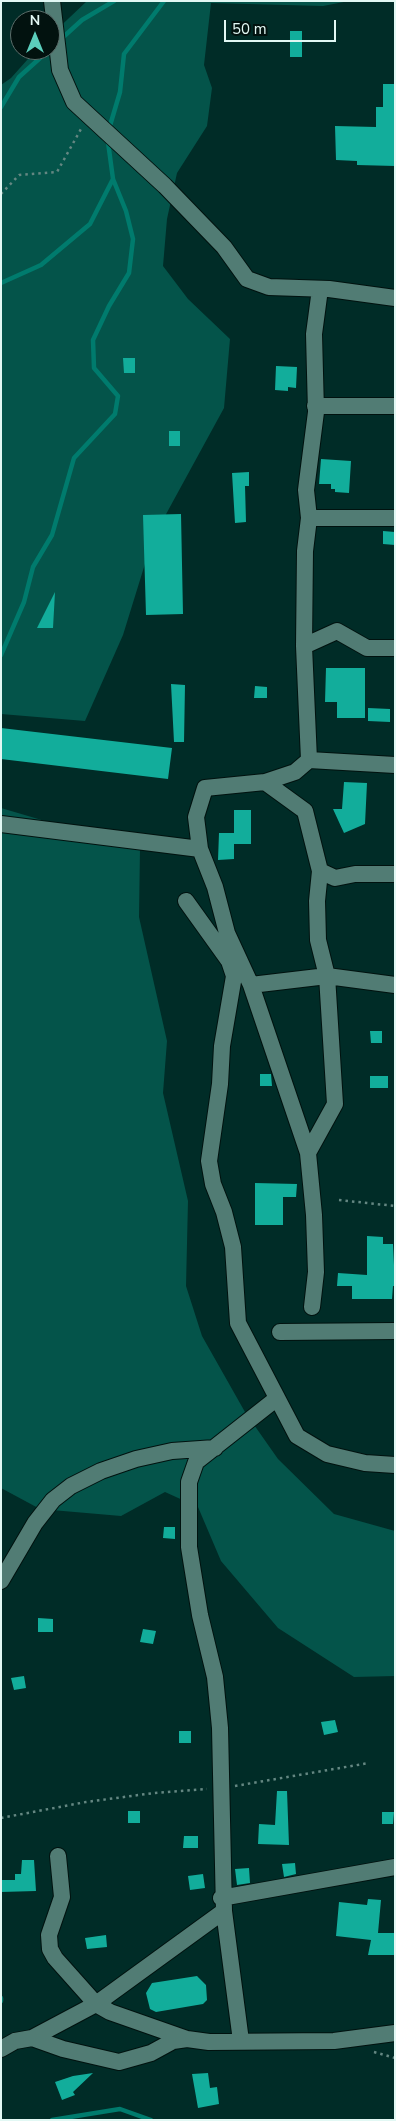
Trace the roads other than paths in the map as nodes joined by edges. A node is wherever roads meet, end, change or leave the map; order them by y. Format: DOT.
graph roads {
  1 [pos="52,1"];
  2 [pos="320,289"];
  3 [pos="395,298"];
  4 [pos="316,406"];
  5 [pos="395,406"];
  6 [pos="309,518"];
  7 [pos="395,518"];
  8 [pos="304,646"];
  9 [pos="395,648"];
  10 [pos="309,760"];
  11 [pos="395,765"];
  12 [pos="265,782"];
  13 [pos="1,824"];
  14 [pos="200,849"];
  15 [pos="320,871"];
  16 [pos="395,874"];
  17 [pos="186,901"];
  18 [pos="327,976"];
  19 [pos="251,985"];
  20 [pos="395,985"];
  21 [pos="308,1153"];
  22 [pos="312,1306"];
  23 [pos="395,1331"];
  24 [pos="280,1332"];
  25 [pos="276,1398"];
  26 [pos="216,1448"];
  27 [pos="395,1465"];
  28 [pos="1,1581"];
  29 [pos="58,1856"];
  30 [pos="395,1867"];
  31 [pos="223,1904"];
  32 [pos="96,2004"];
  33 [pos="395,2033"];
  34 [pos="32,2038"];
  35 [pos="187,2039"];
  36 [pos="241,2041"];
  37 [pos="1,2049"];
  1 -- 2 [label="street"];
  2 -- 3 [label="street"];
  2 -- 4 [label="street"];
  4 -- 5 [label="street"];
  4 -- 6 [label="street"];
  6 -- 7 [label="street"];
  6 -- 8 [label="street"];
  8 -- 9 [label="street"];
  8 -- 10 [label="street"];
  10 -- 11 [label="street"];
  10 -- 12 [label="street"];
  12 -- 14 [label="street"];
  12 -- 15 [label="street"];
  13 -- 14 [label="street"];
  14 -- 19 [label="street"];
  15 -- 16 [label="street"];
  15 -- 18 [label="street"];
  17 -- 25 [label="street"];
  18 -- 19 [label="street"];
  18 -- 20 [label="street"];
  18 -- 21 [label="street"];
  19 -- 21 [label="street"];
  21 -- 22 [label="street"];
  23 -- 24 [label="street"];
  25 -- 26 [label="street"];
  25 -- 27 [label="street"];
  26 -- 28 [label="street"];
  26 -- 31 [label="street"];
  29 -- 32 [label="street"];
  30 -- 31 [label="street"];
  31 -- 32 [label="street"];
  31 -- 36 [label="street"];
  32 -- 34 [label="street"];
  32 -- 35 [label="street"];
  33 -- 36 [label="street"];
  34 -- 35 [label="street"];
  34 -- 37 [label="street"];
  35 -- 36 [label="street"];
}
